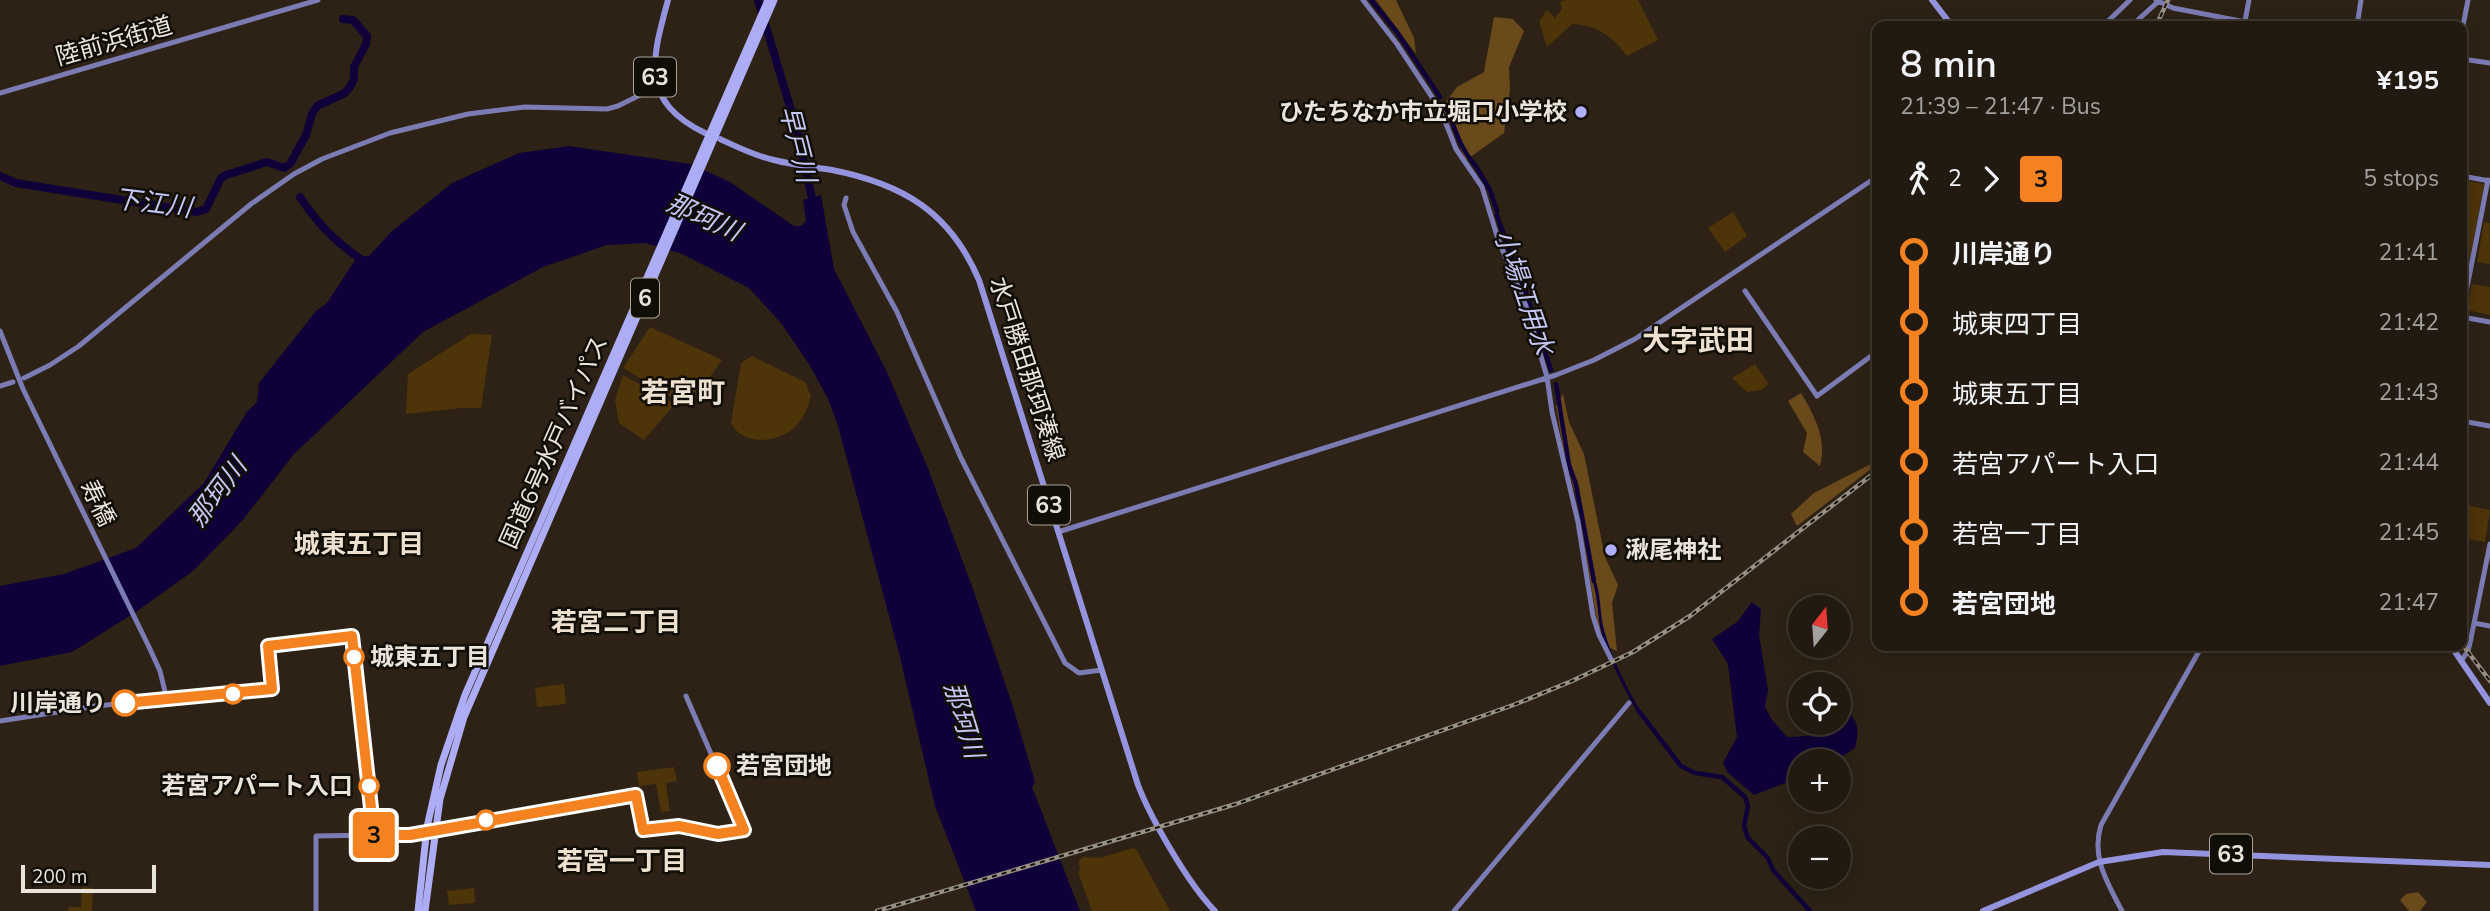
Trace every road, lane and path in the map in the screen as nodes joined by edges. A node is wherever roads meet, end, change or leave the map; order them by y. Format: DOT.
graph roads {
  1 [pos="318,0"];
  2 [pos="668,0"];
  3 [pos="1363,0"];
  4 [pos="1932,0"];
  5 [pos="2130,0"];
  6 [pos="2176,0"];
  7 [pos="2249,0"];
  8 [pos="2361,0"];
  9 [pos="2468,0"];
  10 [pos="772,1"];
  11 [pos="2157,1"];
  12 [pos="2173,8"];
  13 [pos="1948,21"];
  14 [pos="2108,21"];
  15 [pos="2136,21"];
  16 [pos="2231,21"];
  17 [pos="2245,21"];
  18 [pos="2358,21"];
  19 [pos="2464,21"];
  20 [pos="2467,60"];
  21 [pos="2490,64"];
  22 [pos="658,86"];
  23 [pos="0,93"];
  24 [pos="705,133"];
  25 [pos="719,139"];
  26 [pos="707,147"];
  27 [pos="2467,177"];
  28 [pos="1872,180"];
  29 [pos="2489,181"];
  30 [pos="846,198"];
  31 [pos="2467,290"];
  32 [pos="1745,291"];
  33 [pos="2467,316"];
  34 [pos="2490,322"];
  35 [pos="0,331"];
  36 [pos="1872,355"];
  37 [pos="1547,377"];
  38 [pos="24,378"];
  39 [pos="13,382"];
  40 [pos="0,386"];
  41 [pos="2467,422"];
  42 [pos="2490,426"];
  43 [pos="577,447"];
  44 [pos="1058,532"];
  45 [pos="2490,544"];
  46 [pos="2474,623"];
  47 [pos="2490,626"];
  48 [pos="2199,651"];
  49 [pos="2454,651"];
  50 [pos="1611,659"];
  51 [pos="2461,661"];
  52 [pos="1102,670"];
  53 [pos="686,696"];
  54 [pos="167,700"];
  55 [pos="1629,703"];
  56 [pos="2490,703"];
  57 [pos="0,721"];
  58 [pos="744,830"];
  59 [pos="2099,862"];
  60 [pos="2490,865"];
  61 [pos="316,911"];
  62 [pos="418,911"];
  63 [pos="425,911"];
  64 [pos="1215,911"];
  65 [pos="1454,911"];
  66 [pos="1983,911"];
  67 [pos="2122,911"];
  1 -- 23 [label="street, 陸前浜街道"];
  2 -- 22 [label="main road, 63"];
  3 -- 37 [label="street"];
  4 -- 13 [label="main road"];
  5 -- 14 [label="street"];
  6 -- 12 [label="street"];
  7 -- 17 [label="street"];
  8 -- 18 [label="street"];
  9 -- 19 [label="street"];
  10 -- 26 [label="highway, 国道6号水戸バイパス / 6"];
  10 -- 26 [label="highway, 国道6号水戸バイパス / 6"];
  11 -- 12 [label="street"];
  11 -- 15 [label="street"];
  12 -- 16 [label="street"];
  20 -- 21 [label="street"];
  22 -- 24 [label="main road, 63"];
  22 -- 38 [label="street"];
  25 -- 44 [label="main road, 水戸勝田那珂湊線 / 63"];
  26 -- 43 [label="highway, 国道6号水戸バイパス / 6"];
  27 -- 29 [label="street"];
  28 -- 37 [label="street"];
  29 -- 31 [label="street"];
  30 -- 52 [label="street"];
  32 -- 36 [label="street"];
  33 -- 34 [label="street"];
  35 -- 54 [label="street, 寿橋"];
  37 -- 44 [label="street"];
  37 -- 50 [label="street"];
  39 -- 40 [label="street"];
  41 -- 42 [label="street"];
  43 -- 62 [label="highway, 国道6号水戸バイパス / 6"];
  43 -- 63 [label="highway, 国道6号水戸バイパス / 6"];
  44 -- 52 [label="main road, 水戸勝田那珂湊線 / 63"];
  45 -- 46 [label="street"];
  46 -- 47 [label="street"];
  46 -- 51 [label="street"];
  48 -- 59 [label="street"];
  49 -- 51 [label="main road"];
  51 -- 56 [label="main road"];
  52 -- 64 [label="main road, 水戸勝田那珂湊線 / 63"];
  53 -- 58 [label="street"];
  54 -- 57 [label="street"];
  54 -- 61 [label="street"];
  55 -- 65 [label="street"];
  59 -- 60 [label="main road, 63"];
  59 -- 66 [label="main road, 63"];
  59 -- 67 [label="street"];
}
